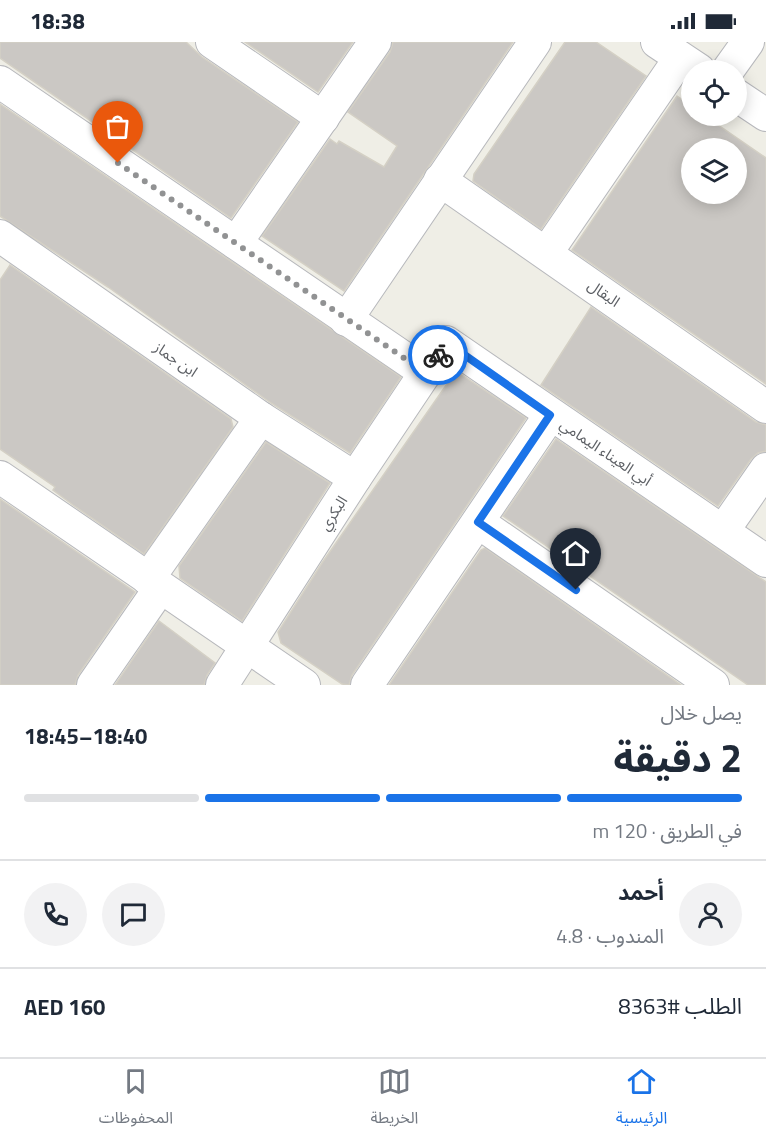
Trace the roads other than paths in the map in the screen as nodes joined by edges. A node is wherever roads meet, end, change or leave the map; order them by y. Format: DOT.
graph roads {
  1 [pos="212,42"];
  2 [pos="375,42"];
  3 [pos="535,42"];
  4 [pos="748,42"];
  5 [pos="679,57"];
  6 [pos="735,60"];
  7 [pos="0,82"];
  8 [pos="747,102"];
  9 [pos="766,115"];
  10 [pos="323,118"];
  11 [pos="440,180"];
  12 [pos="0,236"];
  13 [pos="236,243"];
  14 [pos="547,252"];
  15 [pos="346,320"];
  16 [pos="446,342"];
  17 [pos="426,373"];
  18 [pos="766,407"];
  19 [pos="550,415"];
  20 [pos="261,418"];
  21 [pos="766,469"];
  22 [pos="0,477"];
  23 [pos="355,478"];
  24 [pos="478,522"];
  25 [pos="723,531"];
  26 [pos="766,561"];
  27 [pos="154,583"];
  28 [pos="247,645"];
  29 [pos="93,685"];
  30 [pos="222,685"];
  31 [pos="304,685"];
  32 [pos="367,685"];
  33 [pos="713,685"];
  1 -- 10 [label="street"];
  2 -- 10 [label="street"];
  3 -- 11 [label="street"];
  4 -- 6 [label="street"];
  5 -- 14 [label="street"];
  7 -- 13 [label="street"];
  8 -- 9 [label="street"];
  10 -- 13 [label="street"];
  11 -- 14 [label="street, البقال"];
  11 -- 15 [label="street"];
  12 -- 20 [label="street, ابن جماز"];
  13 -- 15 [label="street"];
  14 -- 18 [label="street, البقال"];
  15 -- 17 [label="street"];
  16 -- 17 [label="street, البكري"];
  16 -- 19 [label="street, أبي العيناء اليمامي"];
  17 -- 23 [label="street, البكري"];
  19 -- 24 [label="street"];
  19 -- 25 [label="street, أبي العيناء اليمامي"];
  20 -- 23 [label="street, ابن جماز"];
  20 -- 27 [label="street"];
  21 -- 25 [label="street"];
  22 -- 27 [label="street"];
  23 -- 28 [label="street, البكري"];
  24 -- 32 [label="street"];
  24 -- 33 [label="street"];
  25 -- 26 [label="street, أبي العيناء اليمامي"];
  27 -- 28 [label="street"];
  27 -- 29 [label="street"];
  28 -- 30 [label="street, البكري"];
  28 -- 31 [label="street"];
}
